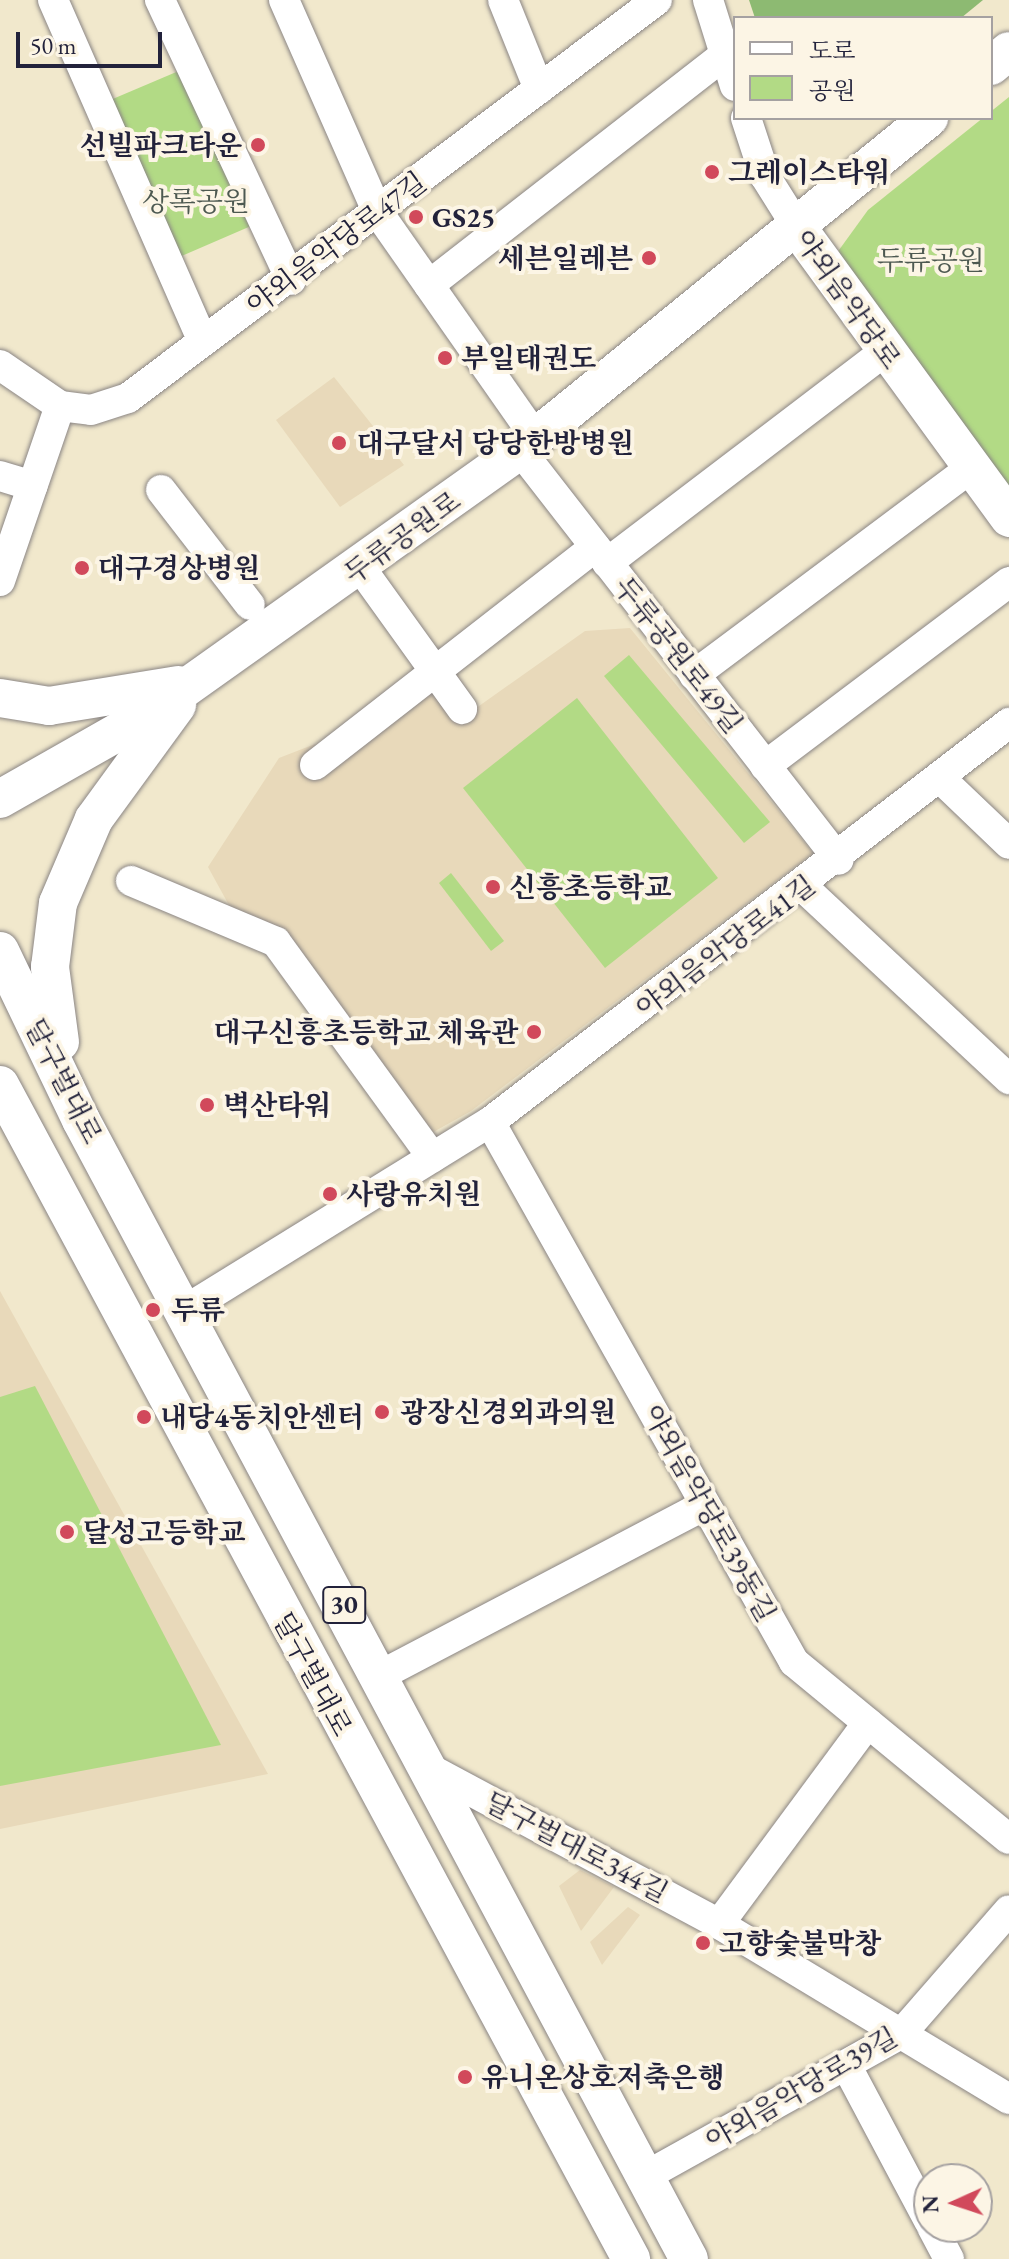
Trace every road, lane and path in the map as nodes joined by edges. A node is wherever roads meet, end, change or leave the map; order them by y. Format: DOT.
graph roads {
  1 [pos="53,0"];
  2 [pos="160,0"];
  3 [pos="284,0"];
  4 [pos="503,0"];
  5 [pos="657,0"];
  6 [pos="708,0"];
  7 [pos="1009,51"];
  8 [pos="724,55"];
  9 [pos="993,64"];
  10 [pos="733,80"];
  11 [pos="539,89"];
  12 [pos="747,120"];
  13 [pos="927,120"];
  14 [pos="377,211"];
  15 [pos="797,227"];
  16 [pos="291,280"];
  17 [pos="429,285"];
  18 [pos="203,342"];
  19 [pos="885,351"];
  20 [pos="0,365"];
  21 [pos="60,406"];
  22 [pos="528,444"];
  23 [pos="971,468"];
  24 [pos="0,476"];
  25 [pos="33,486"];
  26 [pos="161,490"];
  27 [pos="1009,518"];
  28 [pos="601,555"];
  29 [pos="360,567"];
  30 [pos="0,581"];
  31 [pos="1009,582"];
  32 [pos="250,605"];
  33 [pos="434,670"];
  34 [pos="694,675"];
  35 [pos="196,680"];
  36 [pos="0,698"];
  37 [pos="462,709"];
  38 [pos="1009,723"];
  39 [pos="315,765"];
  40 [pos="765,766"];
  41 [pos="940,778"];
  42 [pos="0,799"];
  43 [pos="1009,844"];
  44 [pos="839,860"];
  45 [pos="131,881"];
  46 [pos="803,887"];
  47 [pos="0,951"];
  48 [pos="1009,1079"];
  49 [pos="0,1085"];
  50 [pos="0,1116"];
  51 [pos="81,1120"];
  52 [pos="490,1122"];
  53 [pos="33,1150"];
  54 [pos="432,1157"];
  55 [pos="187,1309"];
  56 [pos="705,1505"];
  57 [pos="381,1675"];
  58 [pos="868,1723"];
  59 [pos="434,1771"];
  60 [pos="1009,1839"];
  61 [pos="1009,1910"];
  62 [pos="719,1924"];
  63 [pos="901,2034"];
  64 [pos="853,2078"];
  65 [pos="1009,2099"];
  66 [pos="644,2177"];
  67 [pos="913,2191"];
  68 [pos="631,2259"];
  69 [pos="689,2259"];
  1 -- 18 [label="street"];
  2 -- 16 [label="street"];
  3 -- 14 [label="street, 두류공원로49길"];
  4 -- 11 [label="street"];
  5 -- 11 [label="street, 야외음악당로47길"];
  6 -- 8 [label="street"];
  7 -- 9 [label="main road"];
  8 -- 10 [label="street"];
  8 -- 17 [label="street"];
  11 -- 14 [label="street, 야외음악당로47길"];
  12 -- 15 [label="street, 야외음악당로"];
  13 -- 15 [label="main road, 두류공원로"];
  14 -- 16 [label="street, 야외음악당로47길"];
  14 -- 17 [label="street, 두류공원로49길"];
  15 -- 19 [label="main road, 야외음악당로"];
  15 -- 22 [label="main road, 두류공원로"];
  16 -- 18 [label="street, 야외음악당로47길"];
  17 -- 22 [label="street, 두류공원로49길"];
  18 -- 21 [label="street, 야외음악당로47길"];
  19 -- 23 [label="main road, 야외음악당로"];
  19 -- 28 [label="street"];
  20 -- 21 [label="street"];
  21 -- 25 [label="street"];
  22 -- 28 [label="street, 두류공원로49길"];
  22 -- 29 [label="main road, 두류공원로"];
  23 -- 27 [label="main road, 야외음악당로"];
  23 -- 34 [label="street"];
  24 -- 25 [label="street"];
  25 -- 30 [label="street"];
  26 -- 32 [label="street"];
  28 -- 33 [label="street"];
  28 -- 34 [label="street, 두류공원로49길"];
  29 -- 33 [label="street"];
  29 -- 35 [label="main road, 두류공원로"];
  31 -- 40 [label="street"];
  33 -- 37 [label="street"];
  33 -- 39 [label="street"];
  34 -- 40 [label="street, 두류공원로49길"];
  35 -- 36 [label="main road"];
  35 -- 42 [label="main road, 두류공원로"];
  35 -- 51 [label="main road"];
  38 -- 41 [label="street, 야외음악당로41길"];
  40 -- 44 [label="street, 두류공원로49길"];
  41 -- 43 [label="street"];
  41 -- 44 [label="street, 야외음악당로41길"];
  44 -- 46 [label="street, 야외음악당로41길"];
  45 -- 54 [label="street"];
  46 -- 48 [label="street"];
  46 -- 52 [label="street, 야외음악당로41길"];
  47 -- 51 [label="main road, 달구벌대로 / 30"];
  49 -- 53 [label="main road, 달구벌대로 / 30"];
  50 -- 53 [label="main road"];
  51 -- 55 [label="main road, 달구벌대로 / 30"];
  52 -- 54 [label="street, 야외음악당로41길"];
  52 -- 56 [label="street, 야외음악당로39동길"];
  53 -- 68 [label="main road, 달구벌대로 / 30"];
  54 -- 55 [label="street, 야외음악당로41길"];
  55 -- 57 [label="main road, 달구벌대로 / 30"];
  56 -- 57 [label="street"];
  56 -- 58 [label="street, 야외음악당로39동길"];
  57 -- 59 [label="main road, 달구벌대로 / 30"];
  58 -- 60 [label="street, 야외음악당로39동길"];
  58 -- 62 [label="street"];
  59 -- 62 [label="street, 달구벌대로344길"];
  59 -- 66 [label="main road, 달구벌대로 / 30"];
  61 -- 63 [label="street, 야외음악당로39길"];
  62 -- 63 [label="street, 달구벌대로344길"];
  63 -- 65 [label="street, 달구벌대로344길"];
  63 -- 66 [label="street, 야외음악당로39길"];
  64 -- 67 [label="street, 야외음악당로39길"];
  66 -- 69 [label="main road, 달구벌대로 / 30"];
}
